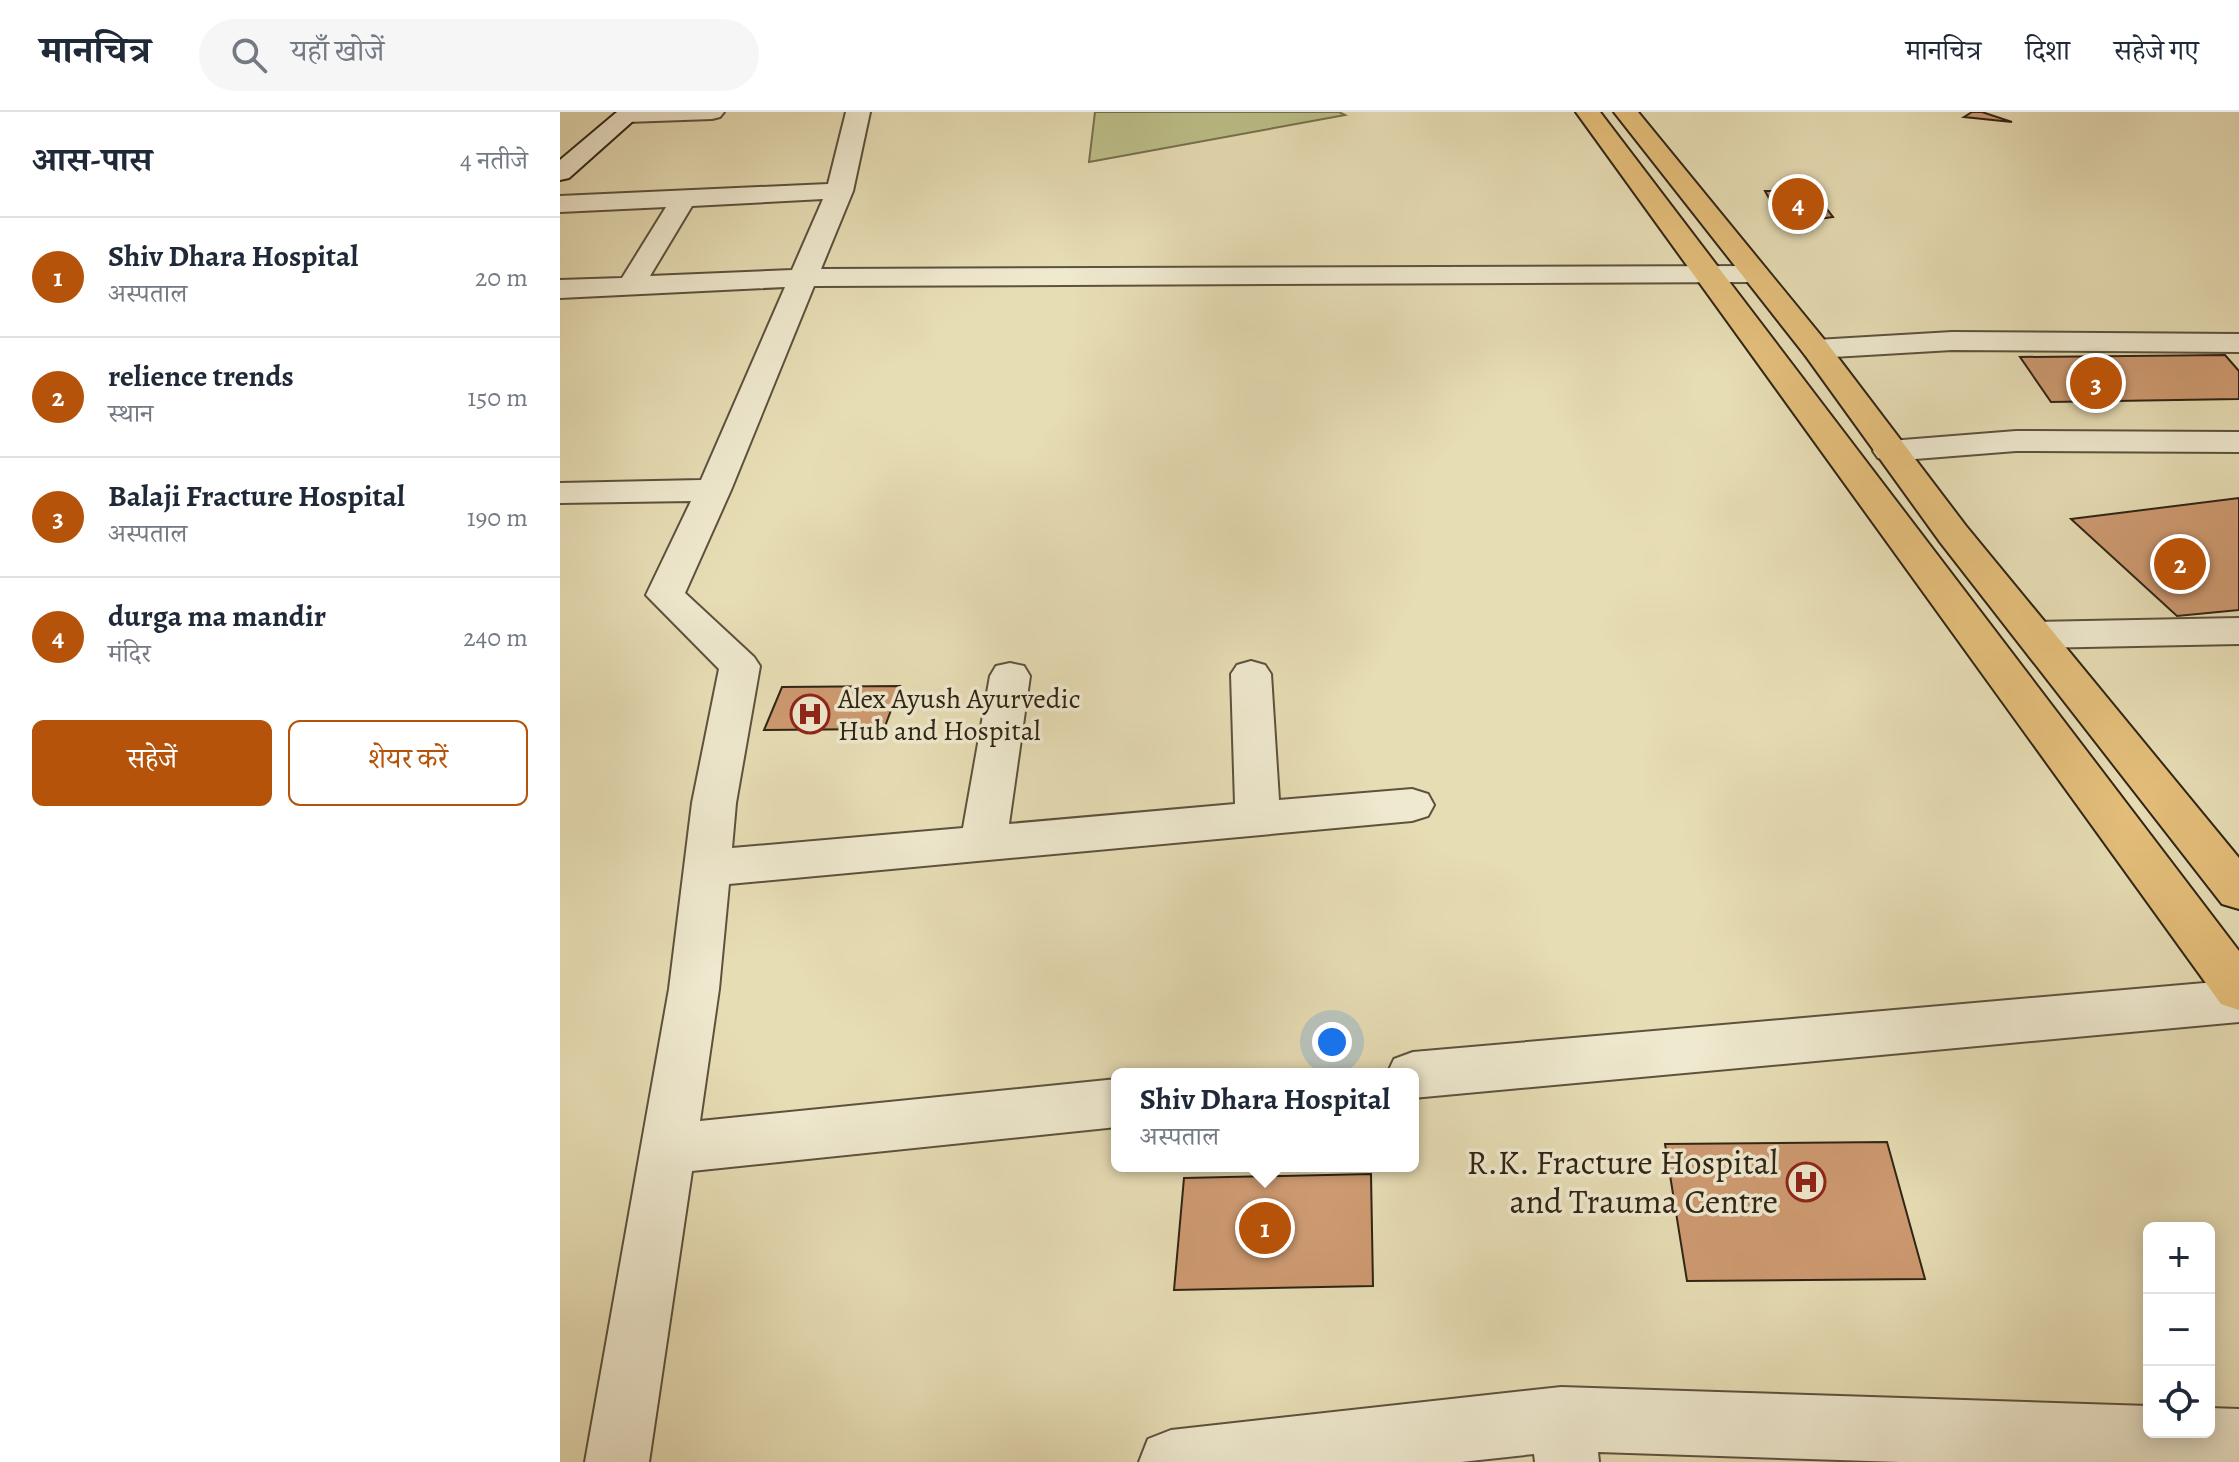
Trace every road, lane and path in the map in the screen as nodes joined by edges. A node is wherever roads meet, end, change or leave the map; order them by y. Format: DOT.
graph roads {
  1 [pos="712,112"];
  2 [pos="858,112"];
  3 [pos="1588,112"];
  4 [pos="1626,112"];
  5 [pos="629,114"];
  6 [pos="560,173"];
  7 [pos="840,191"];
  8 [pos="684,198"];
  9 [pos="560,204"];
  10 [pos="1705,273"];
  11 [pos="1755,274"];
  12 [pos="805,278"];
  13 [pos="630,287"];
  14 [pos="561,291"];
  15 [pos="2239,343"];
  16 [pos="1816,349"];
  17 [pos="2239,442"];
  18 [pos="1890,451"];
  19 [pos="714,490"];
  20 [pos="560,493"];
  21 [pos="2239,631"];
  22 [pos="2034,635"];
  23 [pos="1251,674"];
  24 [pos="1010,676"];
  25 [pos="1412,805"];
  26 [pos="1258,819"];
  27 [pos="983,843"];
  28 [pos="707,868"];
  29 [pos="2239,891"];
  30 [pos="2239,989"];
  31 [pos="2239,1001"];
  32 [pos="1419,1074"];
  33 [pos="1111,1104"];
  34 [pos="668,1149"];
  35 [pos="1564,1441"];
  36 [pos="2239,1441"];
  37 [pos="617,1462"];
  38 [pos="1171,1462"];
  1 -- 5 [label="street"];
  2 -- 7 [label="street"];
  3 -- 10 [label="main road"];
  4 -- 11 [label="main road"];
  5 -- 6 [label="street"];
  7 -- 8 [label="street"];
  7 -- 12 [label="street"];
  8 -- 9 [label="street"];
  8 -- 13 [label="street"];
  10 -- 11 [label="street"];
  10 -- 12 [label="street"];
  10 -- 30 [label="main road"];
  11 -- 16 [label="main road"];
  12 -- 13 [label="street"];
  12 -- 19 [label="street"];
  13 -- 14 [label="street"];
  15 -- 16 [label="street"];
  16 -- 18 [label="main road"];
  17 -- 18 [label="street"];
  18 -- 22 [label="main road"];
  19 -- 20 [label="street"];
  19 -- 28 [label="street"];
  21 -- 22 [label="street"];
  22 -- 29 [label="main road"];
  23 -- 26 [label="street"];
  24 -- 27 [label="street"];
  25 -- 26 [label="street"];
  26 -- 27 [label="street"];
  27 -- 28 [label="street"];
  28 -- 34 [label="street"];
  31 -- 32 [label="street"];
  33 -- 34 [label="street"];
  34 -- 37 [label="street"];
  35 -- 36 [label="street"];
  35 -- 38 [label="street"];
}
